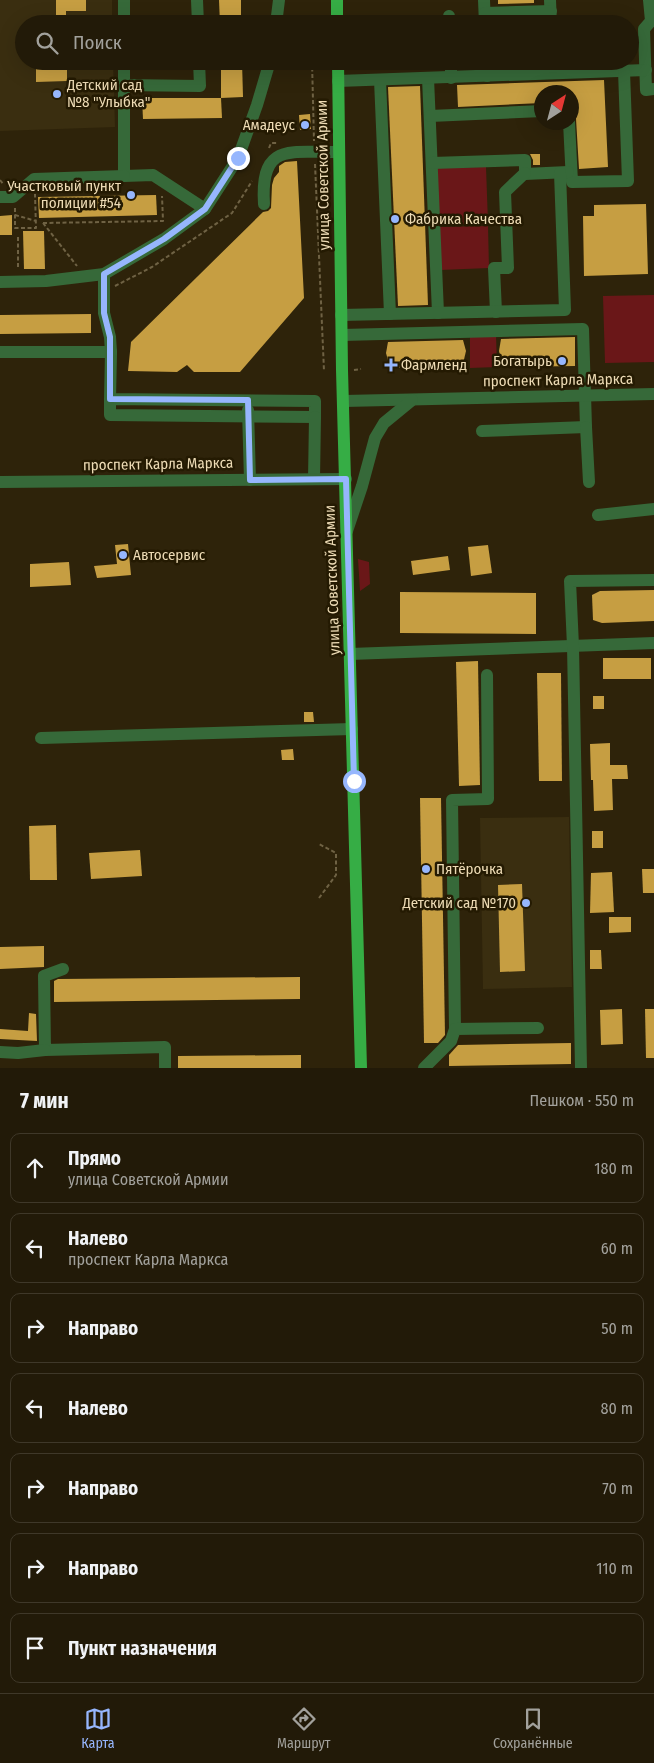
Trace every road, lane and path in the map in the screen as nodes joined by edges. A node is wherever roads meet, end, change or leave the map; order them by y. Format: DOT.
graph roads {
  1 [pos="124,0"];
  2 [pos="197,0"];
  3 [pos="278,0"];
  4 [pos="337,0"];
  5 [pos="650,0"];
  6 [pos="485,12"];
  7 [pos="551,12"];
  8 [pos="124,15"];
  9 [pos="198,15"];
  10 [pos="277,15"];
  11 [pos="337,15"];
  12 [pos="124,70"];
  13 [pos="199,70"];
  14 [pos="267,70"];
  15 [pos="312,70"];
  16 [pos="338,70"];
  17 [pos="451,70"];
  18 [pos="486,70"];
  19 [pos="530,70"];
  20 [pos="606,70"];
  21 [pos="646,70"];
  22 [pos="624,71"];
  23 [pos="486,76"];
  24 [pos="428,78"];
  25 [pos="451,78"];
  26 [pos="380,80"];
  27 [pos="338,81"];
  28 [pos="124,85"];
  29 [pos="654,89"];
  30 [pos="534,111"];
  31 [pos="430,116"];
  32 [pos="569,130"];
  33 [pos="280,143"];
  34 [pos="267,152"];
  35 [pos="315,152"];
  36 [pos="339,152"];
  37 [pos="432,163"];
  38 [pos="525,173"];
  39 [pos="566,173"];
  40 [pos="124,176"];
  41 [pos="254,178"];
  42 [pos="162,189"];
  43 [pos="35,191"];
  44 [pos="14,196"];
  45 [pos="0,197"];
  46 [pos="264,204"];
  47 [pos="205,209"];
  48 [pos="15,214"];
  49 [pos="36,221"];
  50 [pos="18,237"];
  51 [pos="104,274"];
  52 [pos="86,277"];
  53 [pos="0,282"];
  54 [pos="18,282"];
  55 [pos="104,291"];
  56 [pos="494,312"];
  57 [pos="438,313"];
  58 [pos="390,314"];
  59 [pos="342,315"];
  60 [pos="342,334"];
  61 [pos="0,352"];
  62 [pos="110,352"];
  63 [pos="361,369"];
  64 [pos="351,370"];
  65 [pos="324,371"];
  66 [pos="654,394"];
  67 [pos="584,396"];
  68 [pos="110,399"];
  69 [pos="248,400"];
  70 [pos="412,400"];
  71 [pos="344,401"];
  72 [pos="249,417"];
  73 [pos="314,417"];
  74 [pos="586,427"];
  75 [pos="482,431"];
  76 [pos="314,479"];
  77 [pos="346,479"];
  78 [pos="250,480"];
  79 [pos="0,482"];
  80 [pos="589,482"];
  81 [pos="654,510"];
  82 [pos="598,515"];
  83 [pos="347,531"];
  84 [pos="654,580"];
  85 [pos="654,643"];
  86 [pos="573,646"];
  87 [pos="350,654"];
  88 [pos="487,675"];
  89 [pos="352,730"];
  90 [pos="41,738"];
  91 [pos="319,844"];
  92 [pos="319,898"];
  93 [pos="63,969"];
  94 [pos="538,1028"];
  95 [pos="455,1029"];
  96 [pos="45,1050"];
  97 [pos="0,1052"];
  98 [pos="165,1068"];
  99 [pos="361,1068"];
  100 [pos="424,1068"];
  101 [pos="581,1068"];
  1 -- 8 [label="street"];
  2 -- 9 [label="street"];
  3 -- 10 [label="street"];
  4 -- 11 [label="main road"];
  5 -- 21 [label="street"];
  6 -- 7 [label="street"];
  12 -- 28 [label="street"];
  13 -- 28 [label="street"];
  14 -- 47 [label="street"];
  15 -- 35 [label="path"];
  16 -- 27 [label="main road, улица Советской Армии"];
  17 -- 25 [label="street"];
  18 -- 23 [label="street"];
  19 -- 23 [label="street"];
  20 -- 22 [label="street"];
  21 -- 22 [label="street"];
  21 -- 29 [label="street"];
  22 -- 39 [label="street"];
  23 -- 25 [label="street"];
  24 -- 25 [label="street"];
  24 -- 26 [label="street"];
  24 -- 31 [label="street"];
  26 -- 27 [label="street"];
  26 -- 58 [label="street"];
  27 -- 36 [label="main road, улица Советской Армии"];
  28 -- 40 [label="street"];
  30 -- 31 [label="street"];
  31 -- 37 [label="street"];
  32 -- 39 [label="street"];
  33 -- 34 [label="path"];
  35 -- 36 [label="street"];
  35 -- 46 [label="street"];
  35 -- 65 [label="path"];
  36 -- 59 [label="main road, улица Советской Армии"];
  37 -- 38 [label="street"];
  37 -- 57 [label="street"];
  38 -- 39 [label="street"];
  38 -- 56 [label="street"];
  39 -- 56 [label="street"];
  40 -- 44 [label="street"];
  40 -- 47 [label="street"];
  41 -- 55 [label="path"];
  42 -- 52 [label="path"];
  43 -- 49 [label="path"];
  44 -- 45 [label="street"];
  44 -- 48 [label="path"];
  47 -- 51 [label="street"];
  48 -- 49 [label="path"];
  48 -- 49 [label="path"];
  50 -- 54 [label="path"];
  51 -- 52 [label="street"];
  51 -- 55 [label="street"];
  52 -- 54 [label="street"];
  53 -- 54 [label="street"];
  55 -- 62 [label="street"];
  56 -- 57 [label="street"];
  57 -- 58 [label="street"];
  58 -- 59 [label="street"];
  59 -- 60 [label="main road, улица Советской Армии"];
  60 -- 67 [label="street"];
  60 -- 71 [label="main road, улица Советской Армии"];
  61 -- 62 [label="street"];
  62 -- 68 [label="street"];
  63 -- 64 [label="path"];
  66 -- 67 [label="street, проспект Карла Маркса"];
  67 -- 70 [label="street, проспект Карла Маркса"];
  67 -- 74 [label="street"];
  68 -- 69 [label="street"];
  68 -- 72 [label="street"];
  69 -- 72 [label="street"];
  69 -- 73 [label="street"];
  70 -- 71 [label="street, проспект Карла Маркса"];
  70 -- 83 [label="street"];
  71 -- 77 [label="main road, улица Советской Армии"];
  72 -- 73 [label="street"];
  72 -- 78 [label="street"];
  73 -- 76 [label="street"];
  74 -- 75 [label="street"];
  74 -- 80 [label="street"];
  76 -- 77 [label="street, проспект Карла Маркса"];
  76 -- 78 [label="street, проспект Карла Маркса"];
  77 -- 83 [label="main road, улица Советской Армии"];
  78 -- 79 [label="street, проспект Карла Маркса"];
  81 -- 82 [label="street"];
  83 -- 87 [label="main road, улица Советской Армии"];
  84 -- 86 [label="street"];
  85 -- 86 [label="street"];
  86 -- 87 [label="street"];
  86 -- 101 [label="street"];
  87 -- 89 [label="main road, улица Советской Армии"];
  88 -- 95 [label="street"];
  89 -- 90 [label="street"];
  89 -- 99 [label="main road, улица Советской Армии"];
  91 -- 92 [label="path"];
  93 -- 96 [label="street"];
  94 -- 95 [label="street"];
  95 -- 100 [label="street"];
  96 -- 97 [label="street"];
  96 -- 98 [label="street"];
}
